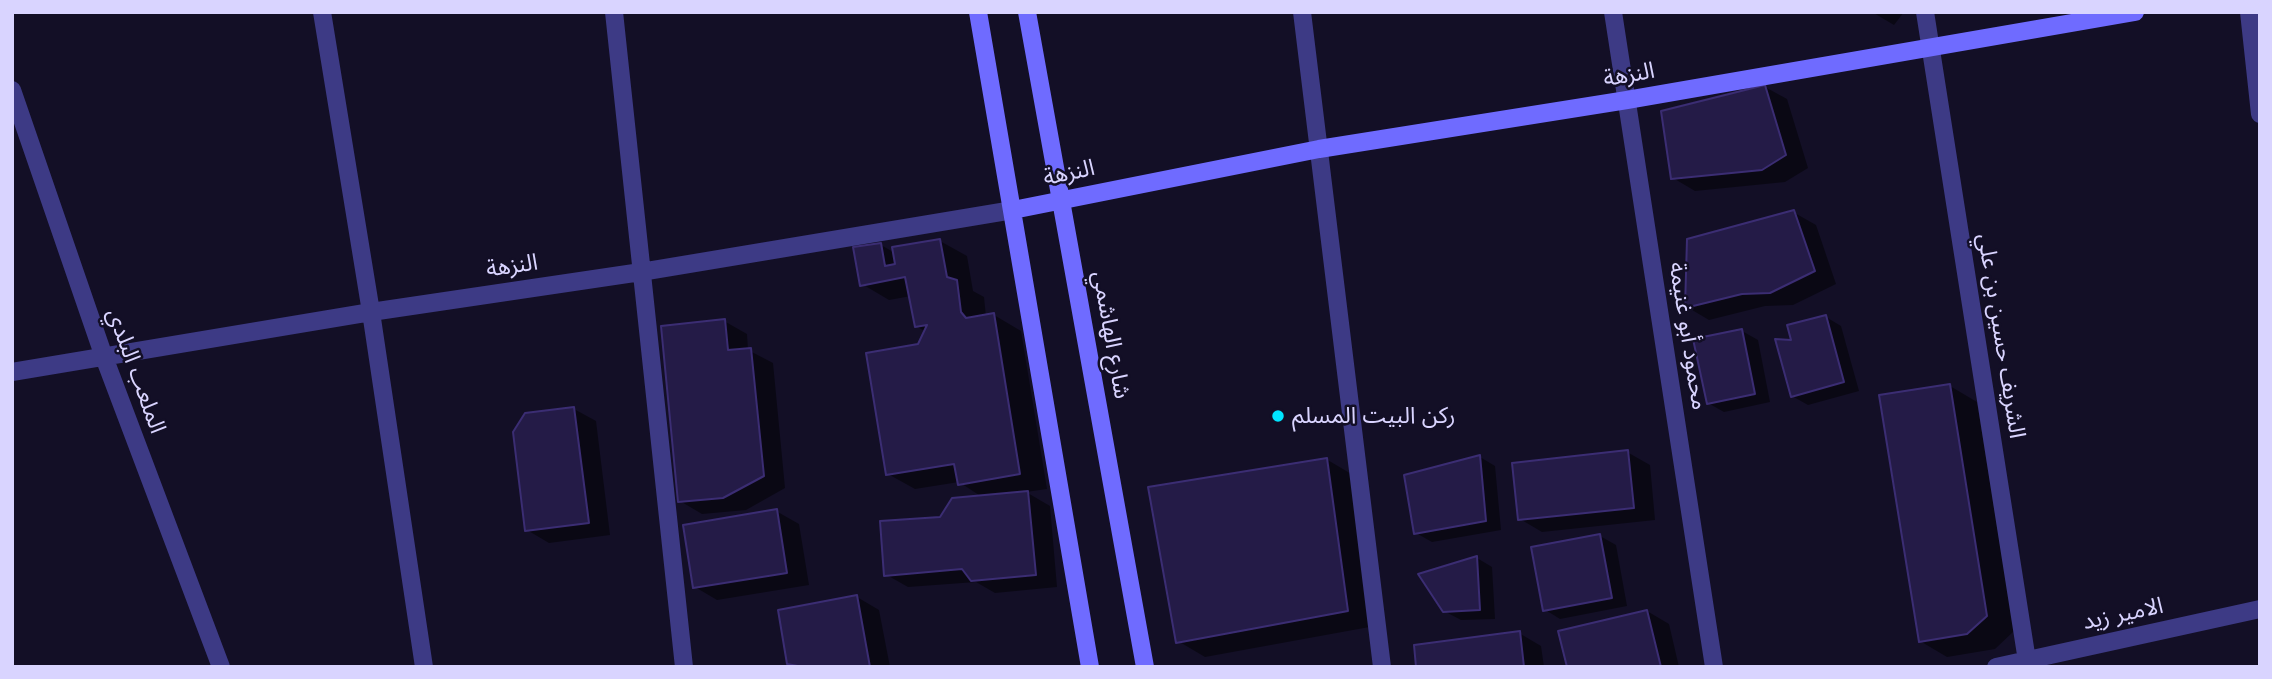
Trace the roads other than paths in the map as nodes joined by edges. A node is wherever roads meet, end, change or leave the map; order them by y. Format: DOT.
graph roads {
  1 [pos="322,12"];
  2 [pos="614,12"];
  3 [pos="978,12"];
  4 [pos="1027,12"];
  5 [pos="1302,12"];
  6 [pos="1613,12"];
  7 [pos="1925,12"];
  8 [pos="2135,12"];
  9 [pos="2249,12"];
  10 [pos="1931,47"];
  11 [pos="12,90"];
  12 [pos="1626,100"];
  13 [pos="2260,114"];
  14 [pos="1319,149"];
  15 [pos="1061,199"];
  16 [pos="1013,210"];
  17 [pos="641,272"];
  18 [pos="371,312"];
  19 [pos="104,357"];
  20 [pos="12,372"];
  21 [pos="2260,609"];
  22 [pos="2028,663"];
  23 [pos="221,667"];
  24 [pos="424,667"];
  25 [pos="684,667"];
  26 [pos="1090,667"];
  27 [pos="1145,667"];
  28 [pos="1382,667"];
  29 [pos="1714,667"];
  30 [pos="1996,667"];
  1 -- 18 [label="street"];
  2 -- 17 [label="street"];
  3 -- 16 [label="main road"];
  4 -- 15 [label="main road, شارع الهاشمي"];
  5 -- 14 [label="street"];
  6 -- 12 [label="street, محمود أبو غنيمة"];
  7 -- 10 [label="street, الشريف حسين بن علي"];
  8 -- 10 [label="main road, النزهة"];
  9 -- 13 [label="street"];
  10 -- 12 [label="main road, النزهة"];
  10 -- 22 [label="street, الشريف حسين بن علي"];
  11 -- 19 [label="street, الملعب البلدي"];
  12 -- 14 [label="main road, النزهة"];
  12 -- 29 [label="street, محمود أبو غنيمة"];
  14 -- 15 [label="main road, النزهة"];
  14 -- 28 [label="street"];
  15 -- 16 [label="main road, النزهة"];
  15 -- 27 [label="main road, شارع الهاشمي"];
  16 -- 17 [label="street, النزهة"];
  16 -- 26 [label="main road"];
  17 -- 18 [label="street, النزهة"];
  17 -- 25 [label="street"];
  18 -- 19 [label="street, النزهة"];
  18 -- 24 [label="street"];
  19 -- 20 [label="street, النزهة"];
  19 -- 23 [label="street, الملعب البلدي"];
  21 -- 22 [label="street, الامير زيد"];
  22 -- 30 [label="street, الامير زيد"];
}
